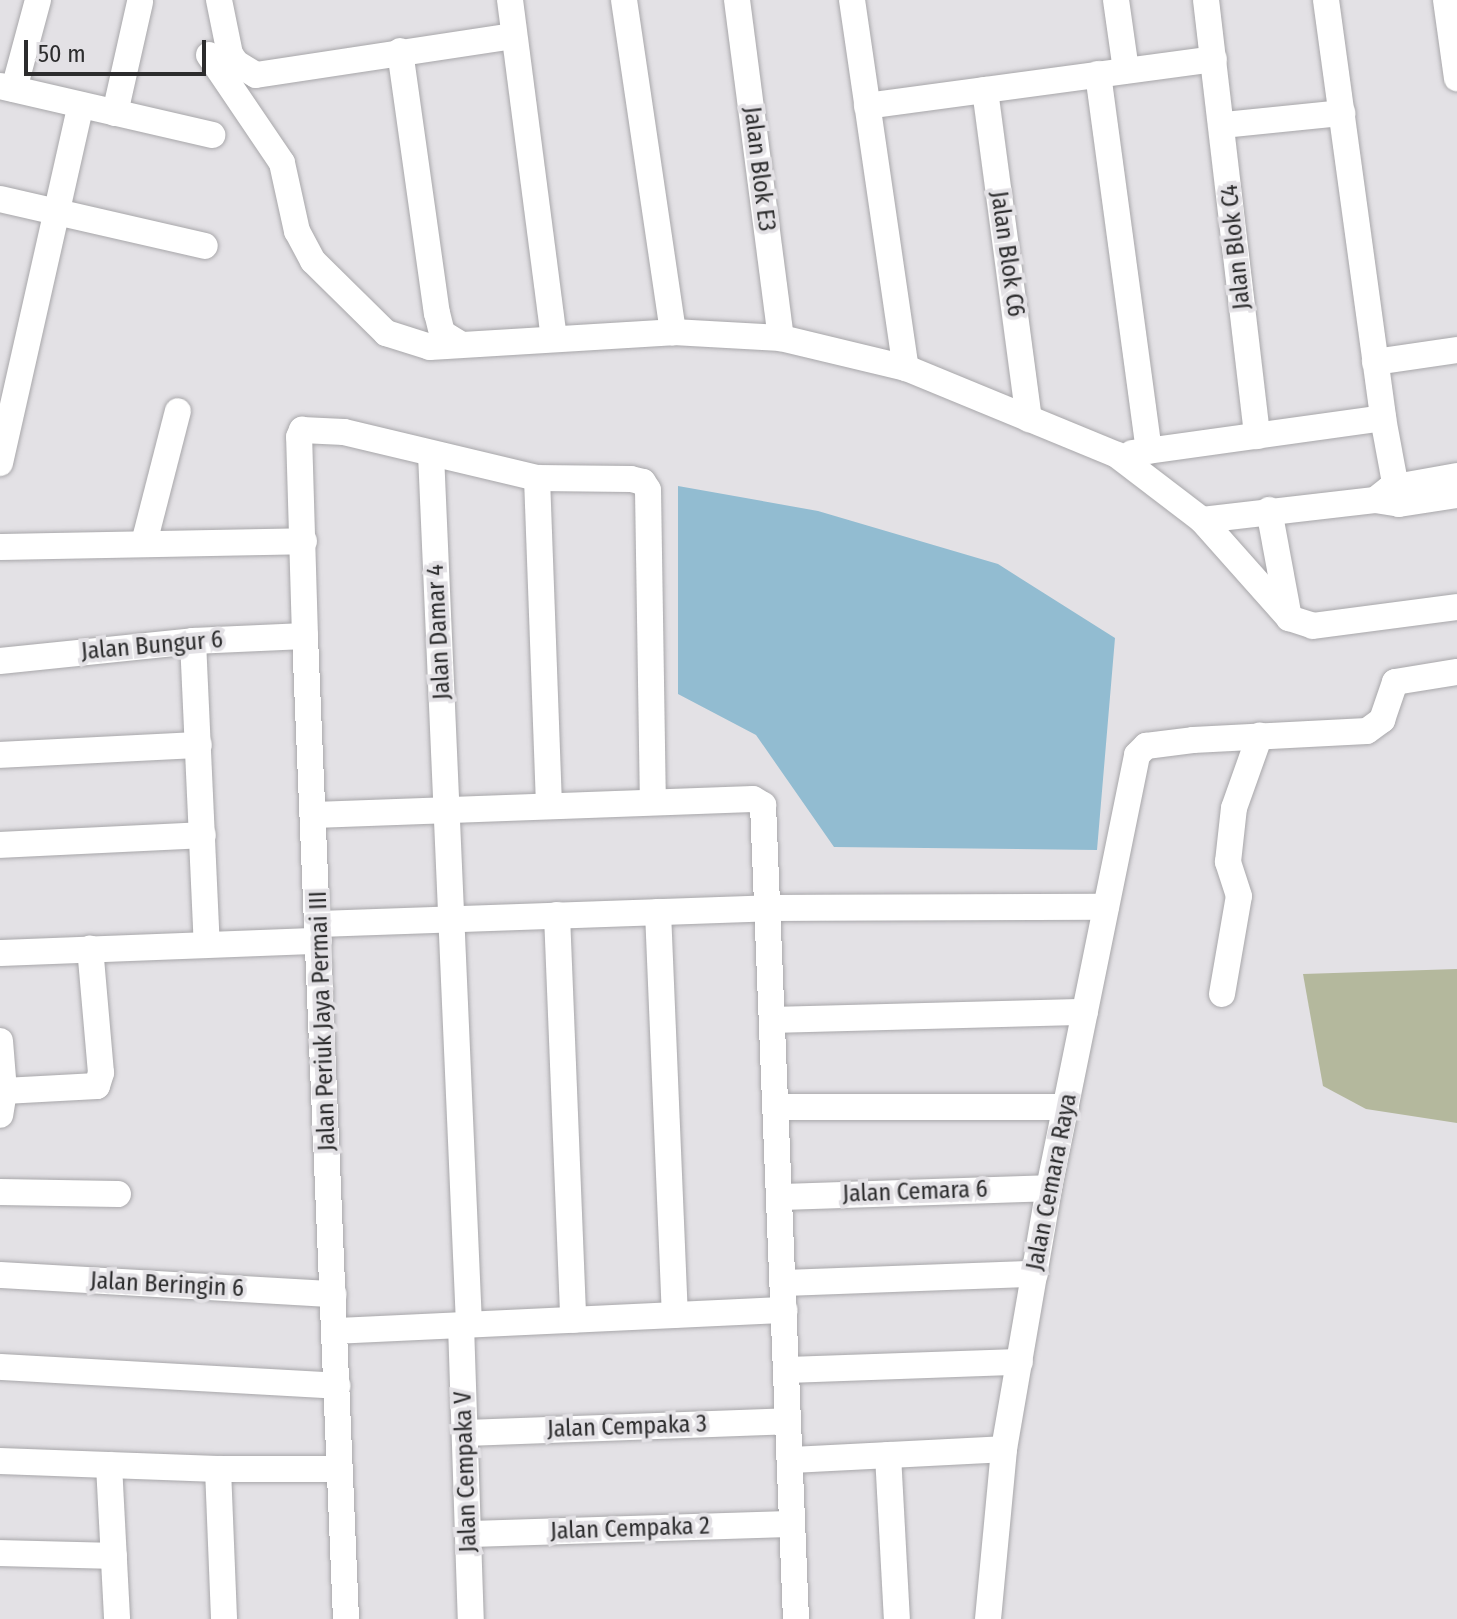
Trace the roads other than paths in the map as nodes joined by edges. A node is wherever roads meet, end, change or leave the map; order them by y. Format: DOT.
graph roads {
  1 [pos="38,0"];
  2 [pos="219,0"];
  3 [pos="510,0"];
  4 [pos="624,0"];
  5 [pos="737,0"];
  6 [pos="852,0"];
  7 [pos="1116,0"];
  8 [pos="1206,0"];
  9 [pos="1326,0"];
  10 [pos="1446,0"];
  11 [pos="140,2"];
  12 [pos="514,36"];
  13 [pos="400,51"];
  14 [pos="1455,51"];
  15 [pos="209,55"];
  16 [pos="1214,59"];
  17 [pos="1126,70"];
  18 [pos="1098,74"];
  19 [pos="1457,78"];
  20 [pos="7,87"];
  21 [pos="985,90"];
  22 [pos="81,105"];
  23 [pos="867,106"];
  24 [pos="115,113"];
  25 [pos="1342,113"];
  26 [pos="1223,125"];
  27 [pos="212,135"];
  28 [pos="0,199"];
  29 [pos="58,212"];
  30 [pos="205,246"];
  31 [pos="673,332"];
  32 [pos="554,337"];
  33 [pos="781,338"];
  34 [pos="460,344"];
  35 [pos="1457,350"];
  36 [pos="1375,362"];
  37 [pos="906,368"];
  38 [pos="178,411"];
  39 [pos="1383,418"];
  40 [pos="1029,419"];
  41 [pos="1257,436"];
  42 [pos="1149,451"];
  43 [pos="431,454"];
  44 [pos="1117,455"];
  45 [pos="0,463"];
  46 [pos="1457,476"];
  47 [pos="537,478"];
  48 [pos="1457,495"];
  49 [pos="1389,497"];
  50 [pos="1269,510"];
  51 [pos="1202,520"];
  52 [pos="304,541"];
  53 [pos="144,543"];
  54 [pos="0,547"];
  55 [pos="1457,607"];
  56 [pos="1289,618"];
  57 [pos="305,636"];
  58 [pos="193,641"];
  59 [pos="0,661"];
  60 [pos="1457,672"];
  61 [pos="1260,735"];
  62 [pos="199,745"];
  63 [pos="0,755"];
  64 [pos="653,802"];
  65 [pos="549,806"];
  66 [pos="448,810"];
  67 [pos="314,815"];
  68 [pos="203,835"];
  69 [pos="0,845"];
  70 [pos="1106,907"];
  71 [pos="770,908"];
  72 [pos="658,912"];
  73 [pos="557,915"];
  74 [pos="453,919"];
  75 [pos="319,933"];
  76 [pos="207,944"];
  77 [pos="90,948"];
  78 [pos="0,953"];
  79 [pos="1222,994"];
  80 [pos="1085,1012"];
  81 [pos="774,1020"];
  82 [pos="0,1041"];
  83 [pos="2,1103"];
  84 [pos="777,1107"];
  85 [pos="1066,1107"];
  86 [pos="1049,1188"];
  87 [pos="0,1192"];
  88 [pos="118,1194"];
  89 [pos="780,1197"];
  90 [pos="1035,1274"];
  91 [pos="0,1275"];
  92 [pos="784,1283"];
  93 [pos="333,1294"];
  94 [pos="785,1310"];
  95 [pos="675,1315"];
  96 [pos="573,1320"];
  97 [pos="465,1325"];
  98 [pos="335,1331"];
  99 [pos="1020,1362"];
  100 [pos="0,1367"];
  101 [pos="786,1370"];
  102 [pos="337,1386"];
  103 [pos="788,1421"];
  104 [pos="465,1433"];
  105 [pos="1004,1449"];
  106 [pos="888,1455"];
  107 [pos="790,1460"];
  108 [pos="0,1461"];
  109 [pos="109,1465"];
  110 [pos="218,1469"];
  111 [pos="340,1469"];
  112 [pos="792,1524"];
  113 [pos="468,1534"];
  114 [pos="0,1553"];
  115 [pos="114,1556"];
  116 [pos="117,1619"];
  117 [pos="224,1619"];
  118 [pos="346,1619"];
  119 [pos="471,1619"];
  120 [pos="796,1619"];
  121 [pos="897,1619"];
  122 [pos="988,1619"];
  1 -- 20 [label="street"];
  2 -- 13 [label="street"];
  3 -- 12 [label="street"];
  4 -- 31 [label="street"];
  5 -- 33 [label="street, Jalan Blok E3"];
  6 -- 23 [label="street"];
  7 -- 17 [label="street"];
  8 -- 16 [label="street, Jalan Blok C4"];
  9 -- 25 [label="street"];
  10 -- 14 [label="street"];
  11 -- 24 [label="street"];
  12 -- 13 [label="street"];
  12 -- 32 [label="street"];
  13 -- 34 [label="street"];
  14 -- 19 [label="street"];
  15 -- 34 [label="street"];
  16 -- 17 [label="street"];
  16 -- 26 [label="street, Jalan Blok C4"];
  17 -- 18 [label="street"];
  18 -- 21 [label="street"];
  18 -- 42 [label="street"];
  20 -- 22 [label="street"];
  21 -- 23 [label="street"];
  21 -- 40 [label="street, Jalan Blok C6"];
  22 -- 24 [label="street"];
  22 -- 29 [label="street"];
  23 -- 37 [label="street"];
  24 -- 27 [label="street"];
  25 -- 26 [label="street"];
  25 -- 36 [label="street"];
  26 -- 41 [label="street, Jalan Blok C4"];
  28 -- 29 [label="street"];
  29 -- 30 [label="street"];
  29 -- 45 [label="street"];
  31 -- 32 [label="street"];
  31 -- 33 [label="street"];
  32 -- 34 [label="street"];
  33 -- 37 [label="street"];
  35 -- 36 [label="street"];
  36 -- 39 [label="street"];
  37 -- 40 [label="street"];
  38 -- 53 [label="street"];
  39 -- 41 [label="street"];
  39 -- 49 [label="street"];
  40 -- 44 [label="street"];
  41 -- 42 [label="street"];
  42 -- 44 [label="street"];
  43 -- 47 [label="street"];
  43 -- 52 [label="street, Jalan Periuk Jaya Permai III"];
  43 -- 66 [label="street, Jalan Damar 4"];
  44 -- 51 [label="street"];
  46 -- 49 [label="street"];
  47 -- 64 [label="street"];
  47 -- 65 [label="street"];
  48 -- 49 [label="street"];
  49 -- 50 [label="street"];
  50 -- 51 [label="street"];
  50 -- 56 [label="street"];
  51 -- 56 [label="street"];
  52 -- 53 [label="street"];
  52 -- 57 [label="street, Jalan Periuk Jaya Permai III"];
  53 -- 54 [label="street"];
  55 -- 56 [label="street"];
  57 -- 58 [label="street, Jalan Bungur 6"];
  57 -- 67 [label="street, Jalan Periuk Jaya Permai III"];
  58 -- 59 [label="street, Jalan Bungur 6"];
  58 -- 62 [label="street"];
  60 -- 61 [label="street"];
  61 -- 70 [label="street, Jalan Cemara Raya"];
  61 -- 79 [label="street"];
  62 -- 63 [label="street"];
  62 -- 68 [label="street"];
  64 -- 65 [label="street"];
  64 -- 71 [label="street"];
  65 -- 66 [label="street"];
  66 -- 67 [label="street"];
  66 -- 74 [label="street, Jalan Damar 4"];
  67 -- 75 [label="street, Jalan Periuk Jaya Permai III"];
  68 -- 69 [label="street"];
  68 -- 76 [label="street"];
  70 -- 71 [label="street"];
  70 -- 80 [label="street, Jalan Cemara Raya"];
  71 -- 72 [label="street"];
  71 -- 81 [label="street"];
  72 -- 73 [label="street"];
  72 -- 95 [label="street"];
  73 -- 74 [label="street"];
  73 -- 96 [label="street"];
  74 -- 75 [label="street"];
  74 -- 97 [label="street, Jalan Cempaka V"];
  75 -- 76 [label="street"];
  75 -- 93 [label="street, Jalan Periuk Jaya Permai III"];
  76 -- 77 [label="street"];
  77 -- 78 [label="street"];
  77 -- 83 [label="street"];
  80 -- 81 [label="street"];
  80 -- 85 [label="street, Jalan Cemara Raya"];
  81 -- 84 [label="street"];
  82 -- 83 [label="street"];
  84 -- 85 [label="street"];
  84 -- 89 [label="street"];
  85 -- 86 [label="street, Jalan Cemara Raya"];
  86 -- 89 [label="street, Jalan Cemara 6"];
  86 -- 90 [label="street, Jalan Cemara Raya"];
  87 -- 88 [label="street"];
  89 -- 92 [label="street"];
  90 -- 92 [label="street"];
  90 -- 99 [label="street, Jalan Cemara Raya"];
  91 -- 93 [label="street, Jalan Beringin 6"];
  92 -- 94 [label="street"];
  93 -- 98 [label="street, Jalan Periuk Jaya Permai III"];
  94 -- 95 [label="street"];
  94 -- 101 [label="street"];
  95 -- 96 [label="street"];
  96 -- 97 [label="street"];
  97 -- 98 [label="street"];
  97 -- 104 [label="street, Jalan Cempaka V"];
  98 -- 102 [label="street, Jalan Periuk Jaya Permai III"];
  99 -- 101 [label="street"];
  99 -- 105 [label="street, Jalan Cemara Raya"];
  100 -- 102 [label="street"];
  101 -- 103 [label="street"];
  102 -- 111 [label="street, Jalan Periuk Jaya Permai III"];
  103 -- 104 [label="street, Jalan Cempaka 3"];
  103 -- 107 [label="street"];
  104 -- 113 [label="street, Jalan Cempaka V"];
  105 -- 106 [label="street"];
  105 -- 122 [label="street, Jalan Cemara Raya"];
  106 -- 107 [label="street"];
  106 -- 121 [label="street"];
  107 -- 112 [label="street"];
  108 -- 109 [label="street"];
  109 -- 110 [label="street"];
  109 -- 115 [label="street"];
  110 -- 111 [label="street"];
  110 -- 117 [label="street"];
  111 -- 118 [label="street, Jalan Periuk Jaya Permai III"];
  112 -- 113 [label="street, Jalan Cempaka 2"];
  112 -- 120 [label="street"];
  113 -- 119 [label="street, Jalan Cempaka V"];
  114 -- 115 [label="street"];
  115 -- 116 [label="street"];
}
